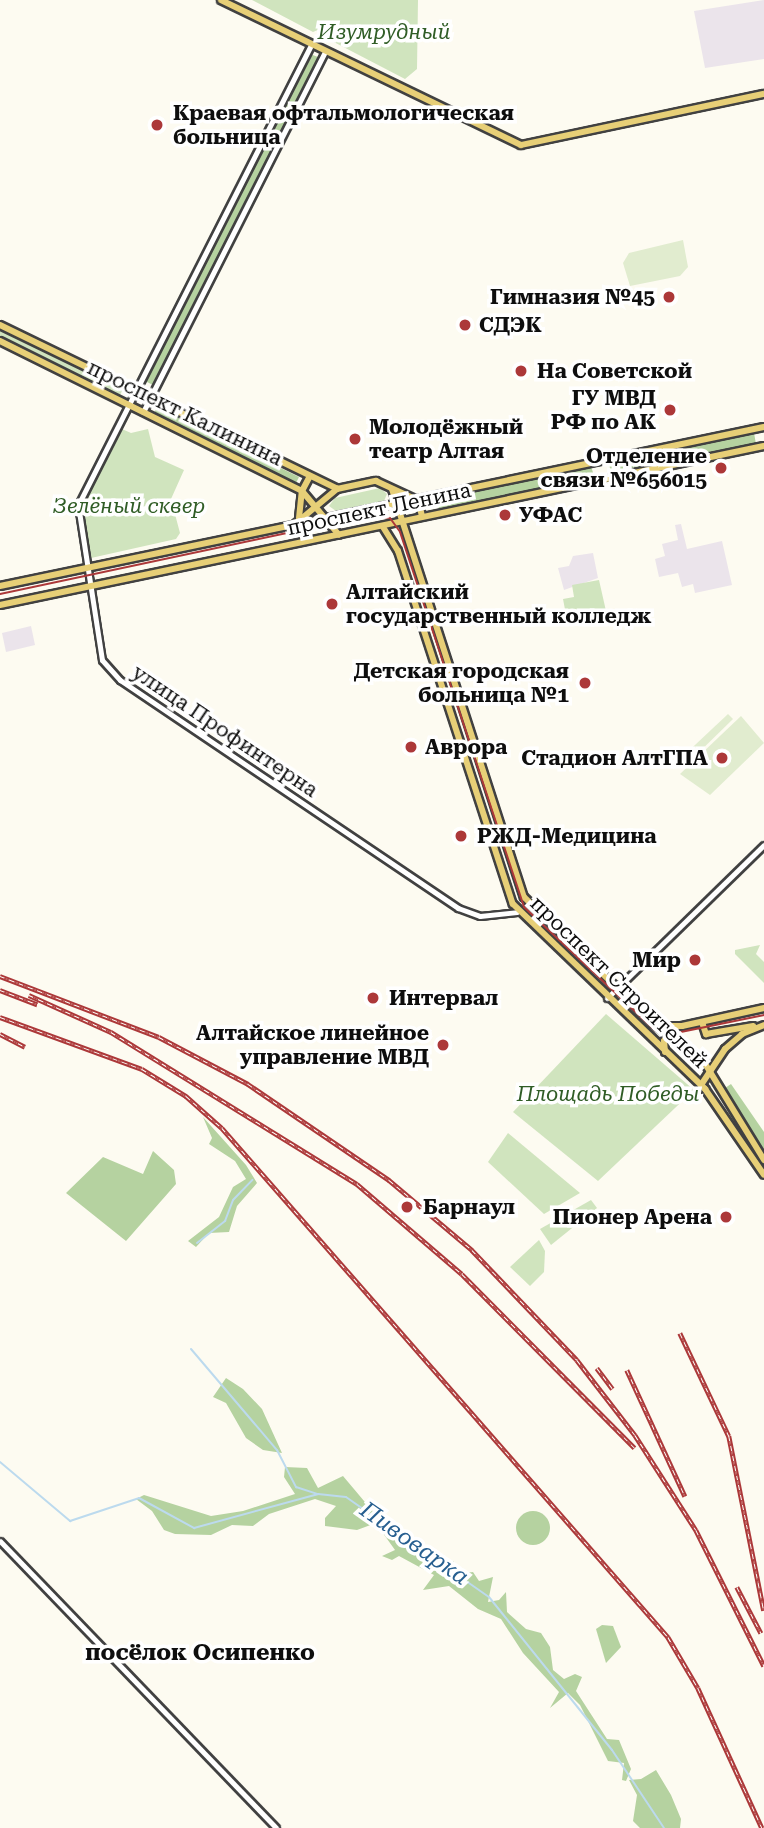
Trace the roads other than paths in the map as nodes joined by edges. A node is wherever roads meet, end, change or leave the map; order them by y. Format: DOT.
graph roads {
  1 [pos="221,0"];
  2 [pos="311,44"];
  3 [pos="325,51"];
  4 [pos="764,94"];
  5 [pos="249,169"];
  6 [pos="262,175"];
  7 [pos="0,325"];
  8 [pos="0,341"];
  9 [pos="136,392"];
  10 [pos="150,399"];
  11 [pos="130,405"];
  12 [pos="143,412"];
  13 [pos="764,427"];
  14 [pos="764,446"];
  15 [pos="309,478"];
  16 [pos="337,489"];
  17 [pos="392,489"];
  18 [pos="302,491"];
  19 [pos="418,499"];
  20 [pos="316,504"];
  21 [pos="396,504"];
  22 [pos="422,517"];
  23 [pos="323,519"];
  24 [pos="296,522"];
  25 [pos="401,522"];
  26 [pos="381,526"];
  27 [pos="339,535"];
  28 [pos="86,568"];
  29 [pos="0,586"];
  30 [pos="90,587"];
  31 [pos="0,604"];
  32 [pos="495,813"];
  33 [pos="483,817"];
  34 [pos="764,845"];
  35 [pos="517,912"];
  36 [pos="617,989"];
  37 [pos="607,998"];
  38 [pos="764,1008"];
  39 [pos="702,1022"];
  40 [pos="653,1023"];
  41 [pos="764,1024"];
  42 [pos="682,1026"];
  43 [pos="668,1033"];
  44 [pos="664,1052"];
  45 [pos="709,1071"];
  46 [pos="701,1085"];
  47 [pos="764,1160"];
  48 [pos="764,1175"];
  49 [pos="0,1541"];
  50 [pos="276,1828"];
  1 -- 2 [label="main road"];
  2 -- 3 [label="main road"];
  2 -- 5 [label="street, улица Профинтерна"];
  3 -- 4 [label="main road"];
  3 -- 6 [label="street"];
  5 -- 6 [label="street"];
  5 -- 9 [label="street, улица Профинтерна"];
  6 -- 10 [label="street"];
  7 -- 9 [label="main road, проспект Калинина"];
  8 -- 11 [label="main road, проспект Калинина"];
  9 -- 10 [label="main road, проспект Калинина"];
  9 -- 11 [label="street, улица Профинтерна"];
  10 -- 12 [label="street"];
  10 -- 15 [label="main road, проспект Калинина"];
  11 -- 12 [label="main road, проспект Калинина"];
  11 -- 28 [label="street, улица Профинтерна"];
  12 -- 18 [label="main road, проспект Калинина"];
  13 -- 19 [label="main road, проспект Ленина"];
  14 -- 22 [label="main road, проспект Ленина"];
  15 -- 16 [label="main road, проспект Калинина"];
  15 -- 18 [label="main road"];
  16 -- 17 [label="main road, проспект Ленина"];
  16 -- 20 [label="main road, проспект Ленина"];
  17 -- 19 [label="main road, проспект Ленина"];
  17 -- 21 [label="main road, проспект Строителей"];
  18 -- 20 [label="main road, проспект Калинина"];
  18 -- 24 [label="main road"];
  19 -- 21 [label="main road, проспект Ленина"];
  19 -- 22 [label="main road"];
  20 -- 23 [label="main road, проспект Калинина"];
  20 -- 24 [label="main road, проспект Ленина"];
  21 -- 23 [label="main road, проспект Ленина"];
  21 -- 25 [label="main road, проспект Строителей"];
  22 -- 25 [label="main road, проспект Ленина"];
  23 -- 24 [label="main road, проспект Ленина"];
  23 -- 27 [label="main road, проспект Калинина"];
  24 -- 28 [label="main road, проспект Ленина"];
  25 -- 26 [label="main road, проспект Ленина"];
  25 -- 32 [label="main road, проспект Строителей"];
  26 -- 27 [label="main road, проспект Ленина"];
  26 -- 33 [label="main road, проспект Строителей"];
  27 -- 30 [label="main road, проспект Ленина"];
  28 -- 29 [label="main road, проспект Ленина"];
  28 -- 30 [label="street, улица Профинтерна"];
  30 -- 31 [label="main road, проспект Ленина"];
  30 -- 35 [label="street, улица Профинтерна"];
  32 -- 33 [label="main road"];
  32 -- 36 [label="main road, проспект Строителей"];
  33 -- 35 [label="main road, проспект Строителей"];
  34 -- 36 [label="street"];
  35 -- 37 [label="main road, проспект Строителей"];
  36 -- 37 [label="street"];
  36 -- 40 [label="main road, проспект Строителей"];
  37 -- 44 [label="main road, проспект Строителей"];
  38 -- 39 [label="main road"];
  39 -- 41 [label="main road"];
  39 -- 42 [label="main road"];
  40 -- 42 [label="main road"];
  40 -- 43 [label="main road, проспект Строителей"];
  41 -- 45 [label="main road"];
  42 -- 43 [label="main road"];
  43 -- 44 [label="main road"];
  43 -- 45 [label="main road, проспект Строителей"];
  44 -- 46 [label="main road, проспект Строителей"];
  45 -- 46 [label="main road"];
  45 -- 47 [label="main road, проспект Строителей"];
  46 -- 48 [label="main road, проспект Строителей"];
  49 -- 50 [label="street"];
}
